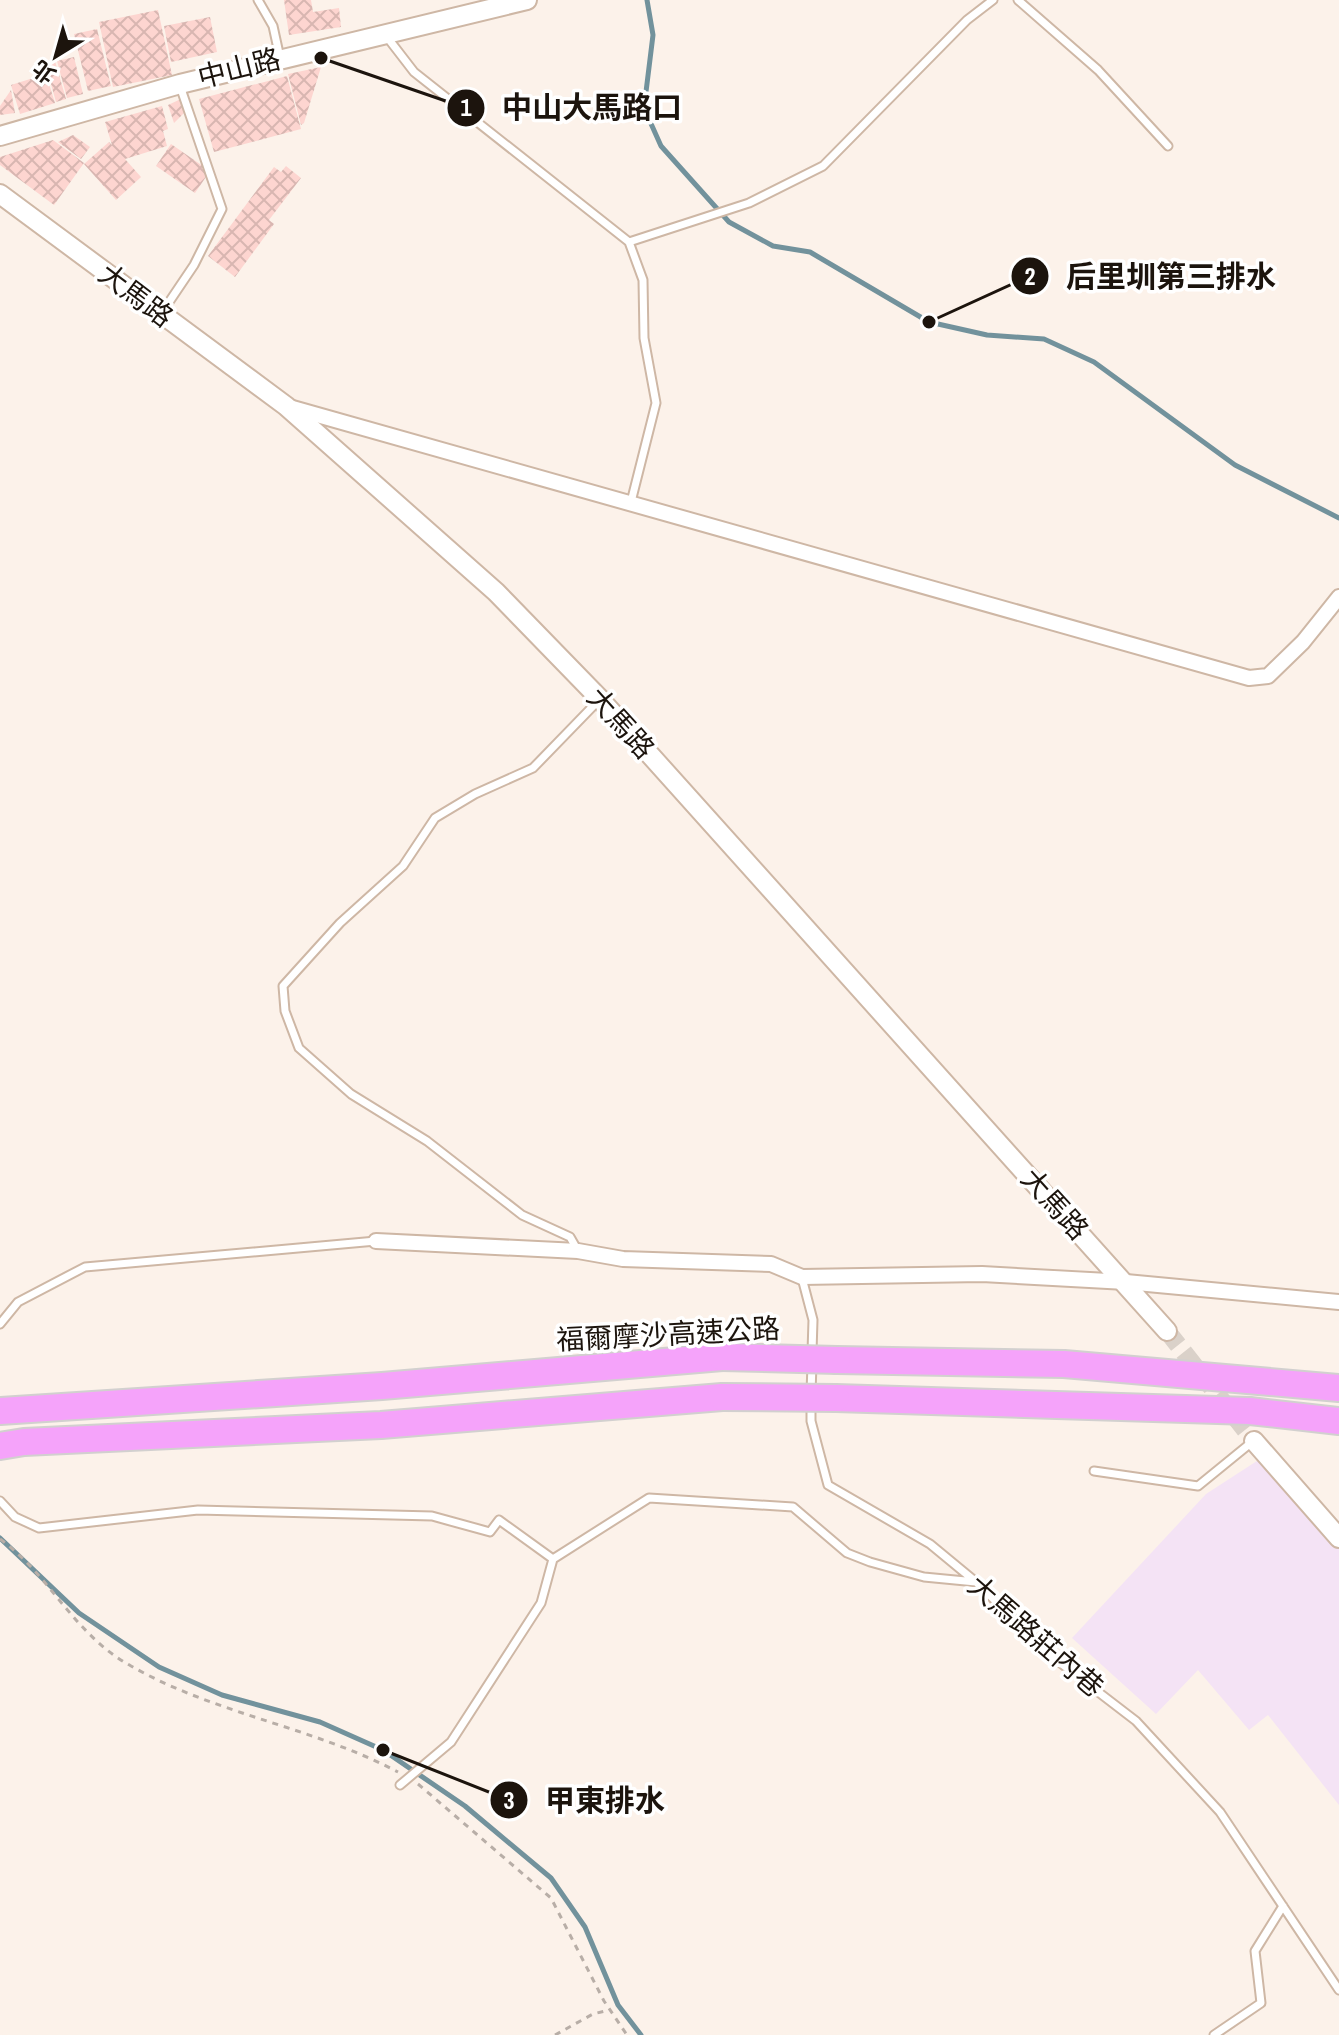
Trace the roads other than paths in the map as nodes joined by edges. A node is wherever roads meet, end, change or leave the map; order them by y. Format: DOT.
graph roads {
  1 [pos="258,0"];
  2 [pos="527,0"];
  3 [pos="993,0"];
  4 [pos="1018,0"];
  5 [pos="383,32"];
  6 [pos="280,58"];
  7 [pos="180,84"];
  8 [pos="0,136"];
  9 [pos="1168,146"];
  10 [pos="0,194"];
  11 [pos="629,242"];
  12 [pos="161,314"];
  13 [pos="286,406"];
  14 [pos="631,502"];
  15 [pos="1339,597"];
  16 [pos="600,699"];
  17 [pos="376,1241"];
  18 [pos="578,1251"];
  19 [pos="802,1277"];
  20 [pos="1126,1282"];
  21 [pos="1339,1302"];
  22 [pos="0,1324"];
  23 [pos="1167,1331"];
  24 [pos="1339,1388"];
  25 [pos="11,1409"];
  26 [pos="1250,1411"];
  27 [pos="1339,1421"];
  28 [pos="1339,1433"];
  29 [pos="1254,1441"];
  30 [pos="12,1444"];
  31 [pos="1094,1471"];
  32 [pos="0,1501"];
  33 [pos="1339,1538"];
  34 [pos="553,1559"];
  35 [pos="976,1582"];
  36 [pos="400,1785"];
  37 [pos="1283,1906"];
  38 [pos="1339,1990"];
  39 [pos="1214,2035"];
  1 -- 6 [label="lane"];
  2 -- 5 [label="street, 中山路"];
  3 -- 11 [label="lane"];
  4 -- 9 [label="lane"];
  5 -- 6 [label="street, 中山路"];
  5 -- 11 [label="lane"];
  6 -- 7 [label="street, 中山路"];
  7 -- 8 [label="street, 中山路"];
  7 -- 12 [label="lane"];
  10 -- 12 [label="street, 大馬路"];
  11 -- 14 [label="lane"];
  12 -- 13 [label="street, 大馬路"];
  13 -- 14 [label="street"];
  13 -- 16 [label="street, 大馬路"];
  14 -- 15 [label="street"];
  16 -- 18 [label="lane"];
  16 -- 20 [label="street, 大馬路"];
  17 -- 18 [label="street"];
  17 -- 22 [label="lane"];
  18 -- 19 [label="street"];
  19 -- 20 [label="street"];
  19 -- 35 [label="lane, 大馬路莊內巷"];
  20 -- 21 [label="street"];
  20 -- 23 [label="street, 大馬路"];
  24 -- 25 [label="highway, 福爾摩沙高速公路, bridge"];
  26 -- 27 [label="highway"];
  26 -- 28 [label="highway"];
  26 -- 30 [label="highway, bridge"];
  29 -- 31 [label="lane"];
  29 -- 33 [label="street"];
  32 -- 34 [label="lane"];
  34 -- 35 [label="lane"];
  34 -- 36 [label="lane"];
  35 -- 37 [label="lane, 大馬路莊內巷"];
  37 -- 38 [label="lane, 大馬路莊內巷"];
  37 -- 39 [label="lane"];
}
